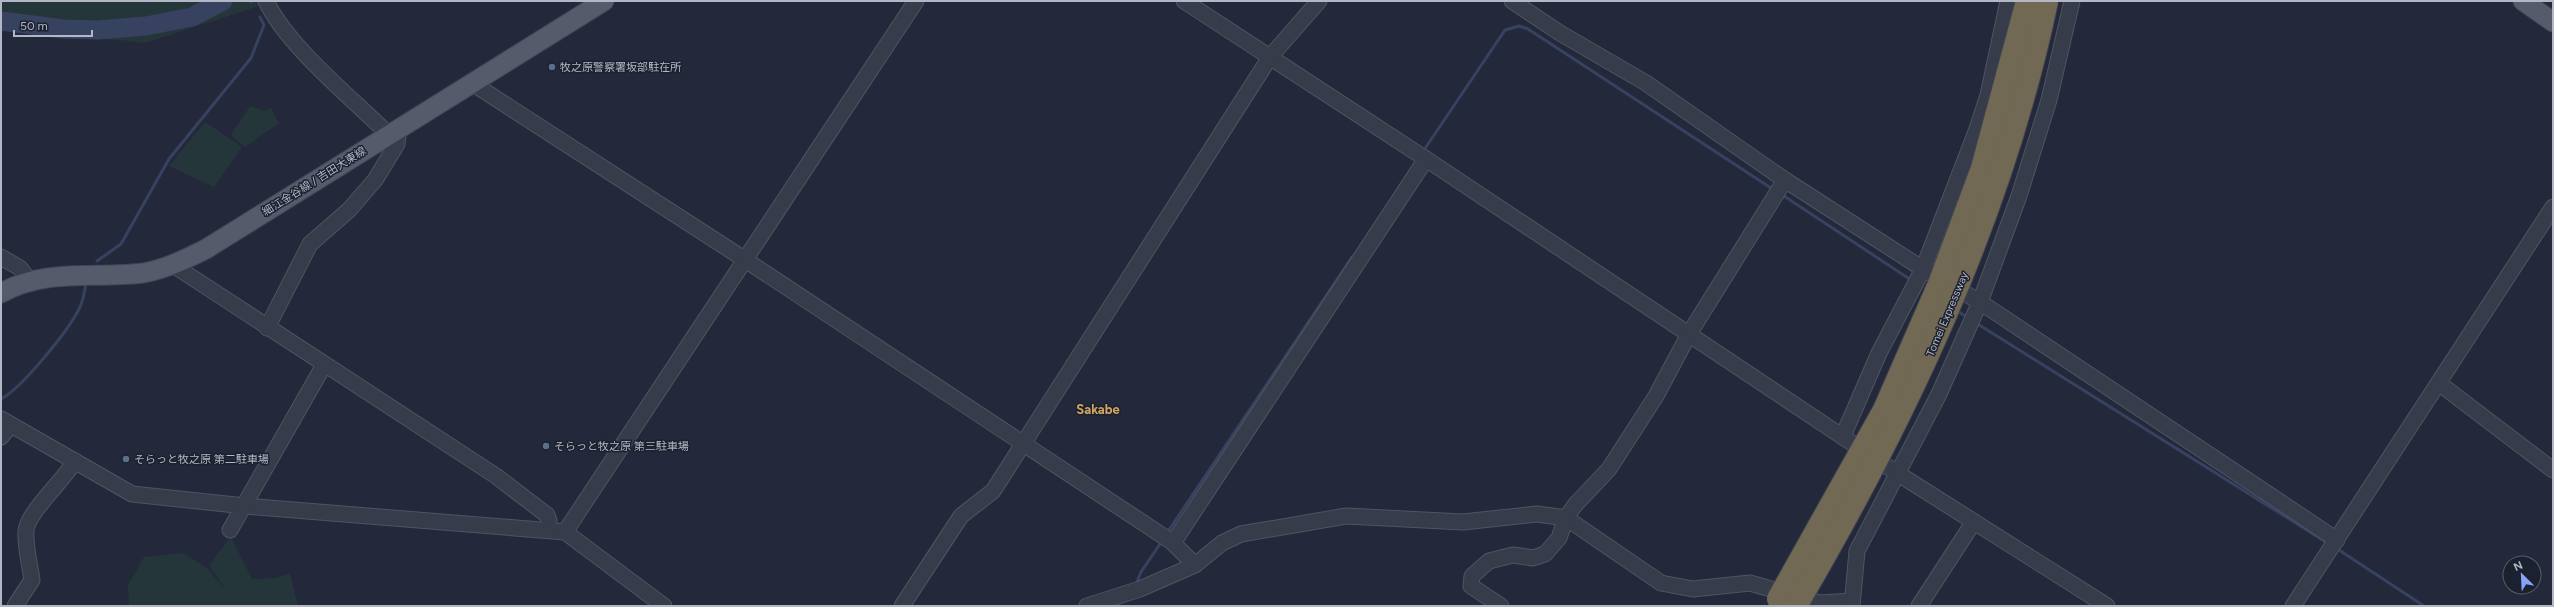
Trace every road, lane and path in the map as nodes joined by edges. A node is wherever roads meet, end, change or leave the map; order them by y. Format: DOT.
graph roads {
  1 [pos="266,1"];
  2 [pos="604,1"];
  3 [pos="916,1"];
  4 [pos="1184,1"];
  5 [pos="1319,1"];
  6 [pos="1512,1"];
  7 [pos="2008,1"];
  8 [pos="2027,1"];
  9 [pos="2046,1"];
  10 [pos="2072,1"];
  11 [pos="2523,1"];
  12 [pos="2553,22"];
  13 [pos="1270,57"];
  14 [pos="472,83"];
  15 [pos="394,132"];
  16 [pos="1421,156"];
  17 [pos="1780,188"];
  18 [pos="2553,207"];
  19 [pos="1,257"];
  20 [pos="744,259"];
  21 [pos="173,265"];
  22 [pos="1918,279"];
  23 [pos="29,280"];
  24 [pos="1,293"];
  25 [pos="1975,314"];
  26 [pos="267,328"];
  27 [pos="1688,334"];
  28 [pos="324,365"];
  29 [pos="2440,384"];
  30 [pos="6,422"];
  31 [pos="1843,436"];
  32 [pos="1,437"];
  33 [pos="1022,445"];
  34 [pos="75,461"];
  35 [pos="2553,470"];
  36 [pos="1897,473"];
  37 [pos="244,506"];
  38 [pos="1566,518"];
  39 [pos="1973,523"];
  40 [pos="230,530"];
  41 [pos="548,530"];
  42 [pos="565,532"];
  43 [pos="1169,540"];
  44 [pos="2334,544"];
  45 [pos="1195,564"];
  46 [pos="1787,602"];
  47 [pos="1852,603"];
  48 [pos="2101,604"];
  49 [pos="15,606"];
  50 [pos="664,606"];
  51 [pos="902,606"];
  52 [pos="1087,606"];
  53 [pos="1502,606"];
  54 [pos="1919,606"];
  55 [pos="2293,606"];
  1 -- 15 [label="street"];
  2 -- 14 [label="main road, 細江金谷線 / 吉田大東線"];
  3 -- 20 [label="street"];
  4 -- 13 [label="street"];
  5 -- 13 [label="street"];
  6 -- 17 [label="street"];
  7 -- 22 [label="street"];
  8 -- 46 [label="highway, Tomei Expressway, bridge"];
  9 -- 46 [label="highway, Tomei Expressway, bridge"];
  10 -- 25 [label="street"];
  11 -- 12 [label="main road"];
  13 -- 16 [label="street"];
  13 -- 33 [label="street"];
  14 -- 15 [label="main road, 細江金谷線 / 吉田大東線"];
  14 -- 20 [label="street"];
  15 -- 21 [label="main road, 細江金谷線 / 吉田大東線"];
  15 -- 26 [label="street"];
  16 -- 27 [label="street"];
  16 -- 43 [label="street"];
  17 -- 22 [label="street"];
  17 -- 27 [label="street"];
  18 -- 29 [label="street"];
  19 -- 23 [label="street"];
  20 -- 33 [label="street"];
  20 -- 42 [label="street"];
  21 -- 23 [label="main road, 細江金谷線 / 吉田大東線"];
  21 -- 26 [label="street"];
  22 -- 25 [label="street"];
  22 -- 31 [label="street"];
  23 -- 24 [label="main road, 細江金谷線 / 吉田大東線"];
  25 -- 36 [label="street"];
  25 -- 44 [label="street"];
  26 -- 28 [label="street"];
  27 -- 31 [label="street"];
  27 -- 38 [label="street"];
  28 -- 37 [label="street"];
  28 -- 41 [label="street"];
  29 -- 35 [label="street"];
  29 -- 44 [label="street"];
  30 -- 32 [label="street"];
  30 -- 34 [label="street"];
  31 -- 36 [label="street"];
  33 -- 43 [label="street"];
  33 -- 51 [label="street"];
  34 -- 37 [label="street"];
  34 -- 49 [label="street"];
  36 -- 39 [label="street"];
  36 -- 47 [label="street"];
  37 -- 40 [label="street"];
  37 -- 41 [label="street"];
  38 -- 45 [label="street"];
  38 -- 47 [label="street"];
  38 -- 53 [label="street"];
  39 -- 48 [label="street"];
  39 -- 54 [label="street"];
  41 -- 42 [label="street"];
  42 -- 50 [label="street"];
  43 -- 45 [label="street"];
  44 -- 55 [label="street"];
  45 -- 52 [label="street"];
}
